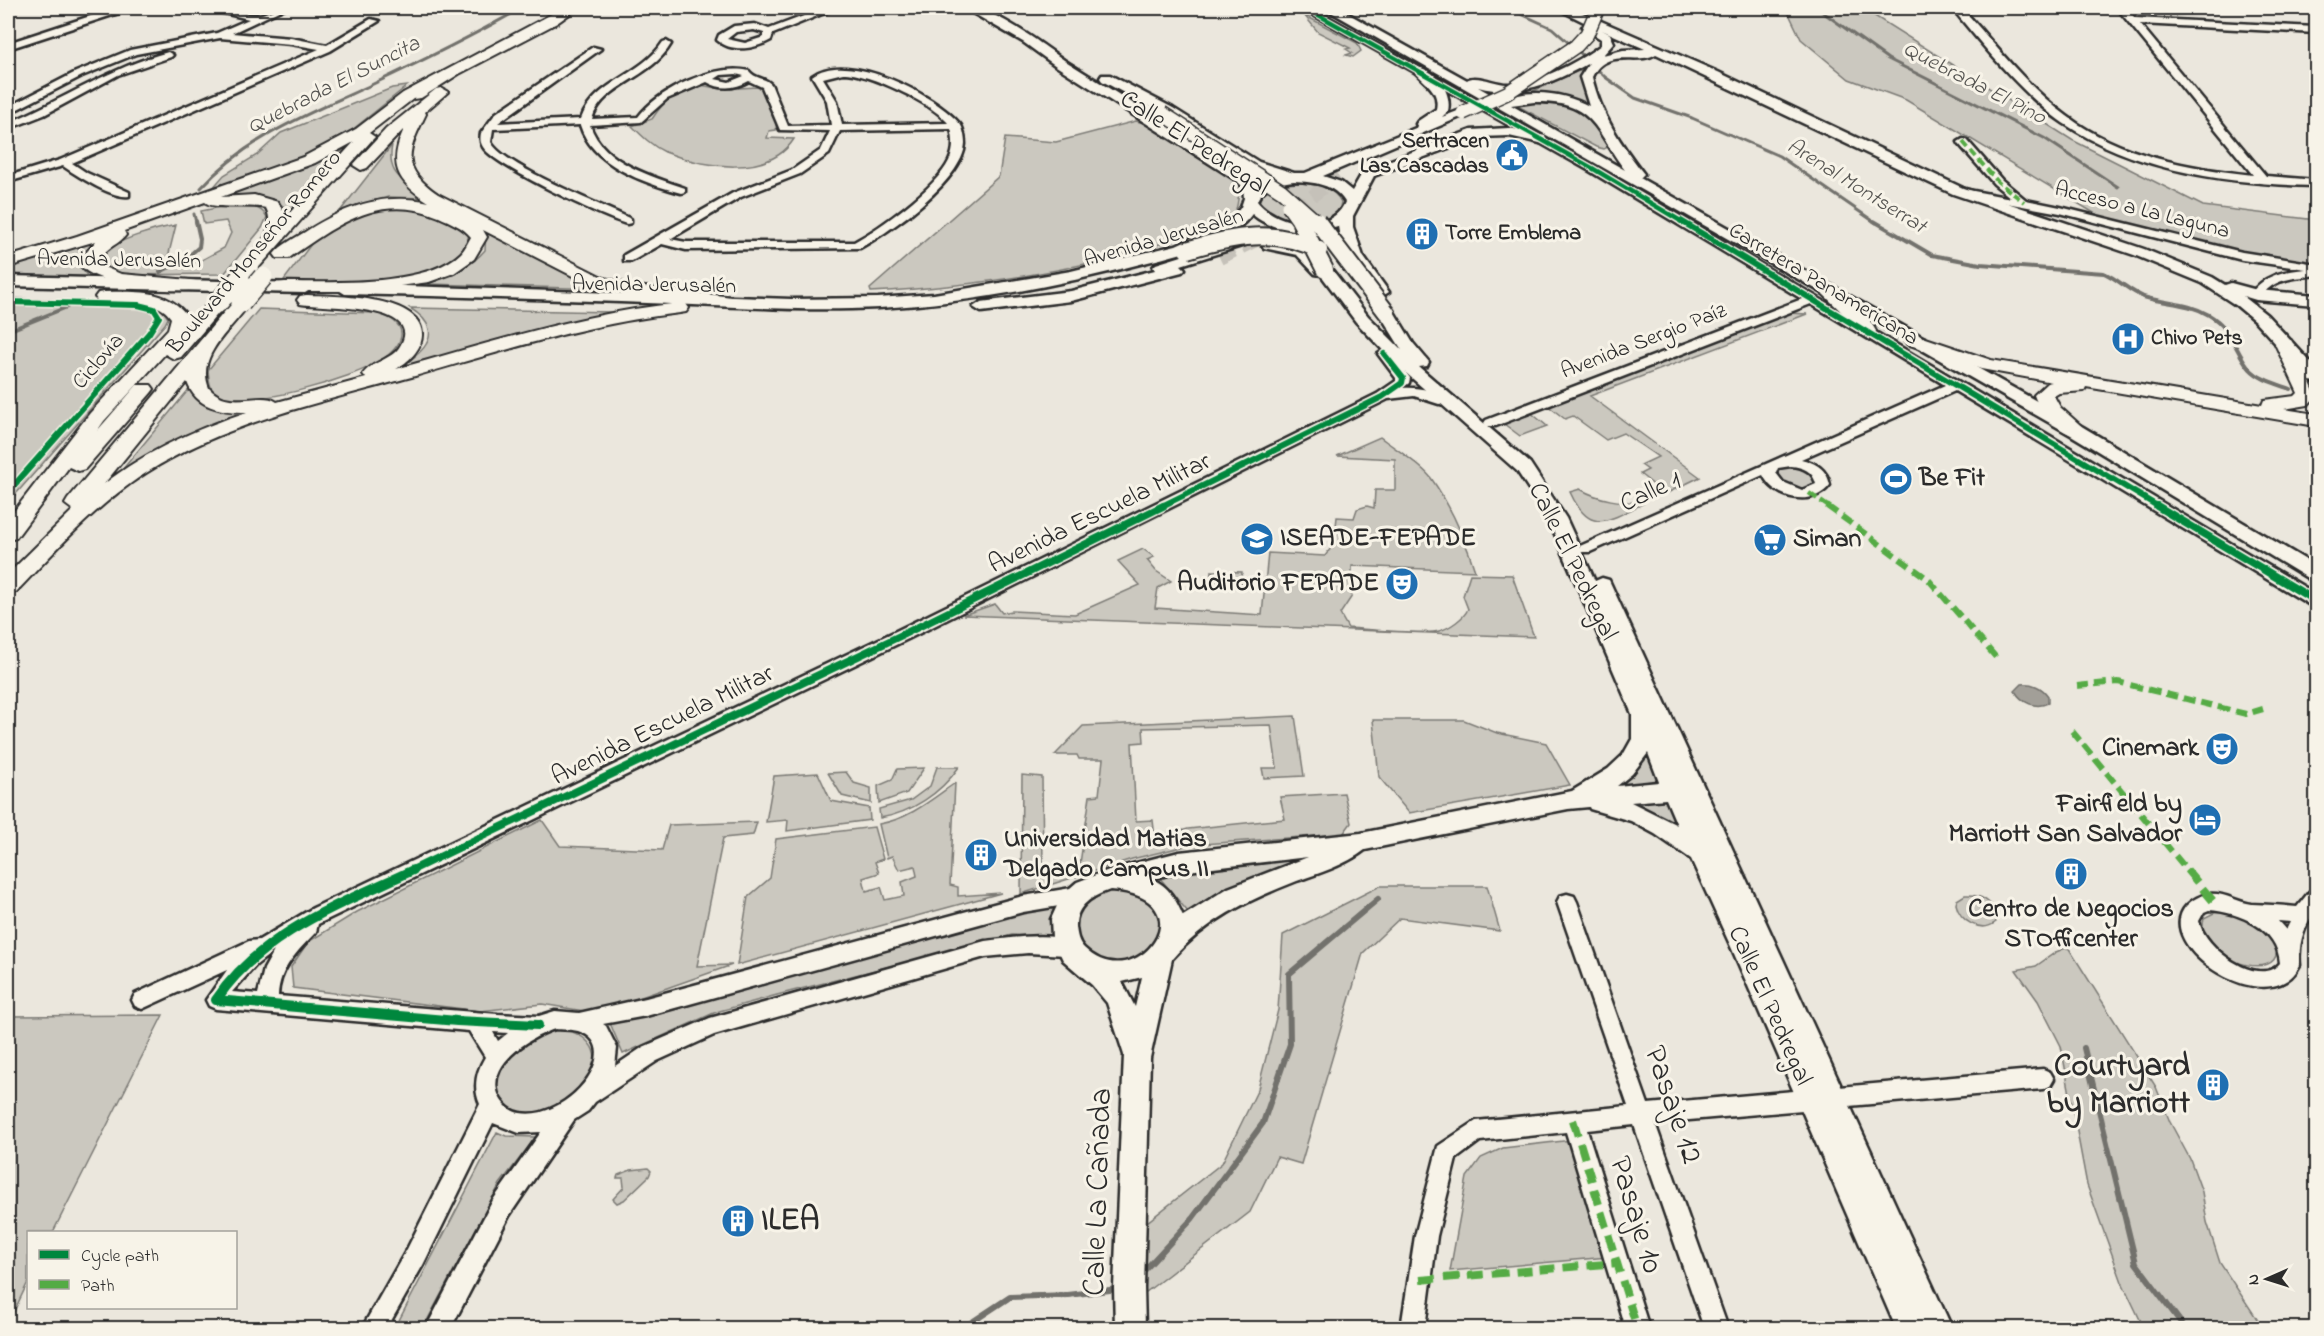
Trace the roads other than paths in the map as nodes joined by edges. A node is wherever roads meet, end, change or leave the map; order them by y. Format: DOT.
graph roads {
  1 [pos="129,8"];
  2 [pos="207,8"];
  3 [pos="281,8"];
  4 [pos="570,8"];
  5 [pos="589,8"];
  6 [pos="811,8"];
  7 [pos="832,8"];
  8 [pos="970,8"];
  9 [pos="993,8"];
  10 [pos="1306,8"];
  11 [pos="1330,8"];
  12 [pos="1549,8"];
  13 [pos="1562,8"];
  14 [pos="1598,8"];
  15 [pos="1603,8"];
  16 [pos="1957,8"];
  17 [pos="2122,8"];
  18 [pos="259,18"];
  19 [pos="374,21"];
  20 [pos="2133,21"];
  21 [pos="755,27"];
  22 [pos="2311,30"];
  23 [pos="769,32"];
  24 [pos="220,35"];
  25 [pos="1027,39"];
  26 [pos="2316,39"];
  27 [pos="1391,42"];
  28 [pos="666,44"];
  29 [pos="755,44"];
  30 [pos="732,45"];
  31 [pos="8,46"];
  32 [pos="329,48"];
  33 [pos="596,50"];
  34 [pos="1591,62"];
  35 [pos="1422,67"];
  36 [pos="746,75"];
  37 [pos="1714,75"];
  38 [pos="712,76"];
  39 [pos="1106,78"];
  40 [pos="426,95"];
  41 [pos="1463,96"];
  42 [pos="1506,101"];
  43 [pos="1784,109"];
  44 [pos="8,111"];
  45 [pos="1158,114"];
  46 [pos="1465,116"];
  47 [pos="585,121"];
  48 [pos="492,124"];
  49 [pos="1605,125"];
  50 [pos="8,126"];
  51 [pos="957,126"];
  52 [pos="836,129"];
  53 [pos="1540,139"];
  54 [pos="1963,142"];
  55 [pos="1352,159"];
  56 [pos="64,162"];
  57 [pos="1339,176"];
  58 [pos="1302,178"];
  59 [pos="8,179"];
  60 [pos="2263,180"];
  61 [pos="2316,183"];
  62 [pos="681,190"];
  63 [pos="1958,191"];
  64 [pos="125,194"];
  65 [pos="1251,201"];
  66 [pos="2024,202"];
  67 [pos="1678,204"];
  68 [pos="1349,211"];
  69 [pos="627,221"];
  70 [pos="1296,226"];
  71 [pos="660,240"];
  72 [pos="262,254"];
  73 [pos="283,254"];
  74 [pos="1214,255"];
  75 [pos="628,258"];
  76 [pos="8,262"];
  77 [pos="2316,267"];
  78 [pos="1320,271"];
  79 [pos="2316,272"];
  80 [pos="2206,280"];
  81 [pos="8,281"];
  82 [pos="190,285"];
  83 [pos="1024,286"];
  84 [pos="285,287"];
  85 [pos="8,294"];
  86 [pos="1821,295"];
  87 [pos="2256,295"];
  88 [pos="104,297"];
  89 [pos="306,300"];
  90 [pos="2316,300"];
  91 [pos="724,301"];
  92 [pos="680,308"];
  93 [pos="1381,312"];
  94 [pos="2261,318"];
  95 [pos="1866,331"];
  96 [pos="1914,340"];
  97 [pos="2284,344"];
  98 [pos="201,353"];
  99 [pos="1384,354"];
  100 [pos="1966,357"];
  101 [pos="1419,360"];
  102 [pos="2316,377"];
  103 [pos="1954,386"];
  104 [pos="1382,397"];
  105 [pos="1439,400"];
  106 [pos="2316,420"];
  107 [pos="2316,426"];
  108 [pos="2077,431"];
  109 [pos="1494,432"];
  110 [pos="1817,448"];
  111 [pos="1778,464"];
  112 [pos="1816,470"];
  113 [pos="1737,481"];
  114 [pos="1776,485"];
  115 [pos="8,533"];
  116 [pos="8,544"];
  117 [pos="1586,549"];
  118 [pos="2316,574"];
  119 [pos="8,587"];
  120 [pos="2316,601"];
  121 [pos="1643,714"];
  122 [pos="1683,788"];
  123 [pos="1568,800"];
  124 [pos="1361,842"];
  125 [pos="1700,853"];
  126 [pos="1114,880"];
  127 [pos="1077,895"];
  128 [pos="2316,898"];
  129 [pos="1567,902"];
  130 [pos="2250,910"];
  131 [pos="320,914"];
  132 [pos="2302,915"];
  133 [pos="273,939"];
  134 [pos="1067,946"];
  135 [pos="2289,947"];
  136 [pos="1163,951"];
  137 [pos="1086,965"];
  138 [pos="142,1000"];
  139 [pos="268,1004"];
  140 [pos="580,1022"];
  141 [pos="476,1023"];
  142 [pos="538,1025"];
  143 [pos="497,1058"];
  144 [pos="1137,1058"];
  145 [pos="2043,1079"];
  146 [pos="592,1094"];
  147 [pos="1820,1097"];
  148 [pos="491,1105"];
  149 [pos="1642,1114"];
  150 [pos="565,1115"];
  151 [pos="1573,1120"];
  152 [pos="374,1329"];
  153 [pos="438,1329"];
  154 [pos="1130,1329"];
  155 [pos="1413,1329"];
  156 [pos="1638,1329"];
  157 [pos="1716,1329"];
  158 [pos="1911,1329"];
  159 [pos="1937,1329"];
  1 -- 31 [label="street"];
  2 -- 18 [label="street"];
  3 -- 18 [label="street"];
  4 -- 40 [label="highway, Boulevard Monseñor Romero"];
  5 -- 40 [label="highway, Boulevard Monseñor Romero"];
  6 -- 21 [label="street"];
  7 -- 23 [label="street"];
  8 -- 25 [label="main road, Calle El Pedregal"];
  9 -- 39 [label="main road, Calle El Pedregal"];
  10 -- 35 [label="street, Carretera Panamericana"];
  11 -- 27 [label="main road, Carretera Panamericana"];
  12 -- 34 [label="main road"];
  13 -- 37 [label="main road"];
  14 -- 46 [label="main road, bridge"];
  15 -- 37 [label="main road"];
  16 -- 60 [label="street"];
  17 -- 20 [label="street"];
  18 -- 24 [label="street"];
  19 -- 32 [label="street"];
  20 -- 22 [label="street"];
  20 -- 60 [label="street"];
  21 -- 23 [label="street"];
  21 -- 30 [label="street"];
  22 -- 26 [label="street"];
  23 -- 29 [label="street"];
  24 -- 32 [label="street"];
  24 -- 44 [label="street"];
  24 -- 50 [label="street"];
  25 -- 45 [label="main road, Calle El Pedregal"];
  25 -- 65 [label="main road"];
  27 -- 34 [label="main road"];
  27 -- 35 [label="main road, Carretera Panamericana"];
  28 -- 47 [label="street"];
  29 -- 30 [label="street"];
  29 -- 36 [label="street"];
  30 -- 38 [label="street"];
  32 -- 56 [label="street"];
  33 -- 48 [label="street"];
  34 -- 42 [label="main road"];
  34 -- 43 [label="main road"];
  34 -- 49 [label="main road"];
  35 -- 41 [label="main road"];
  35 -- 55 [label="main road"];
  35 -- 67 [label="main road, Carretera Panamericana"];
  36 -- 38 [label="street"];
  36 -- 52 [label="street"];
  37 -- 43 [label="main road"];
  38 -- 47 [label="street"];
  39 -- 45 [label="main road, Calle El Pedregal"];
  39 -- 58 [label="main road"];
  40 -- 72 [label="highway, Boulevard Monseñor Romero"];
  40 -- 73 [label="highway, Boulevard Monseñor Romero"];
  40 -- 76 [label="highway"];
  40 -- 91 [label="highway"];
  41 -- 53 [label="street, Carretera Panamericana"];
  42 -- 46 [label="main road"];
  42 -- 49 [label="main road"];
  43 -- 63 [label="main road"];
  45 -- 93 [label="main road, Calle El Pedregal, bridge"];
  45 -- 109 [label="main road, Calle El Pedregal, bridge"];
  46 -- 55 [label="main road"];
  46 -- 57 [label="main road"];
  47 -- 48 [label="street"];
  47 -- 62 [label="street"];
  48 -- 69 [label="street"];
  49 -- 67 [label="main road"];
  51 -- 52 [label="street"];
  51 -- 52 [label="street"];
  51 -- 71 [label="street"];
  52 -- 71 [label="street"];
  53 -- 68 [label="main road"];
  53 -- 86 [label="street, Carretera Panamericana"];
  54 -- 66 [label="street"];
  55 -- 58 [label="main road"];
  56 -- 59 [label="street"];
  56 -- 64 [label="street"];
  58 -- 65 [label="main road, Avenida Jerusalén"];
  58 -- 68 [label="main road"];
  60 -- 61 [label="street"];
  63 -- 66 [label="street, Acceso a La Laguna"];
  63 -- 80 [label="main road"];
  65 -- 70 [label="main road"];
  65 -- 83 [label="main road, Avenida Jerusalén"];
  66 -- 77 [label="street, Acceso a La Laguna"];
  67 -- 86 [label="main road, Carretera Panamericana"];
  68 -- 70 [label="main road, Avenida Jerusalén"];
  68 -- 101 [label="main road"];
  70 -- 74 [label="main road, Avenida Jerusalén"];
  70 -- 78 [label="main road"];
  71 -- 75 [label="street"];
  72 -- 82 [label="highway"];
  72 -- 116 [label="highway, Boulevard Monseñor Romero, bridge"];
  73 -- 84 [label="highway"];
  73 -- 98 [label="highway, Boulevard Monseñor Romero, bridge"];
  74 -- 78 [label="main road"];
  74 -- 92 [label="main road, Avenida Jerusalén"];
  78 -- 99 [label="main road"];
  79 -- 87 [label="street"];
  80 -- 87 [label="main road"];
  80 -- 94 [label="main road"];
  81 -- 82 [label="main road, Avenida Jerusalén"];
  82 -- 84 [label="main road, Avenida Jerusalén"];
  83 -- 91 [label="main road, Avenida Jerusalén"];
  83 -- 93 [label="main road, bridge"];
  84 -- 91 [label="main road, Avenida Jerusalén"];
  85 -- 88 [label="main road, Avenida Jerusalén"];
  86 -- 95 [label="highway"];
  86 -- 96 [label="main road, Carretera Panamericana"];
  86 -- 109 [label="street, Avenida Sergio Paíz"];
  87 -- 90 [label="main road"];
  87 -- 94 [label="main road"];
  88 -- 89 [label="main road, Avenida Jerusalén"];
  88 -- 115 [label="highway"];
  89 -- 92 [label="main road, Avenida Jerusalén"];
  89 -- 98 [label="highway"];
  92 -- 119 [label="highway"];
  93 -- 101 [label="main road, Calle El Pedregal"];
  94 -- 97 [label="main road"];
  95 -- 103 [label="street, Carretera Panamericana"];
  96 -- 100 [label="highway"];
  96 -- 108 [label="main road, Carretera Panamericana"];
  97 -- 100 [label="highway"];
  97 -- 102 [label="main road"];
  98 -- 119 [label="highway, Boulevard Monseñor Romero"];
  99 -- 104 [label="street, Avenida Escuela Militar"];
  99 -- 105 [label="main road"];
  100 -- 106 [label="highway"];
  101 -- 109 [label="main road, Calle El Pedregal"];
  103 -- 110 [label="street, Calle 1"];
  103 -- 120 [label="street, Carretera Panamericana"];
  104 -- 105 [label="street, Avenida Escuela Militar"];
  104 -- 131 [label="street, Avenida Escuela Militar"];
  105 -- 109 [label="main road"];
  107 -- 108 [label="highway"];
  108 -- 118 [label="main road, Carretera Panamericana"];
  109 -- 117 [label="main road, Calle El Pedregal"];
  109 -- 121 [label="main road, Calle El Pedregal"];
  110 -- 111 [label="street, Calle 1"];
  110 -- 112 [label="street, Calle 1"];
  111 -- 112 [label="street"];
  111 -- 113 [label="street, Calle 1"];
  111 -- 114 [label="street"];
  112 -- 114 [label="street, Calle 1"];
  113 -- 114 [label="street, Calle 1"];
  113 -- 117 [label="street, Calle 1"];
  117 -- 122 [label="main road, Calle El Pedregal"];
  121 -- 122 [label="main road, Calle El Pedregal"];
  121 -- 123 [label="main road"];
  122 -- 123 [label="main road"];
  122 -- 125 [label="main road, Calle El Pedregal"];
  122 -- 147 [label="main road, Calle El Pedregal"];
  123 -- 124 [label="main road"];
  123 -- 125 [label="main road"];
  124 -- 126 [label="main road"];
  124 -- 136 [label="main road"];
  125 -- 147 [label="main road, Calle El Pedregal"];
  126 -- 127 [label="main road"];
  126 -- 136 [label="main road"];
  127 -- 134 [label="main road"];
  127 -- 140 [label="street"];
  128 -- 132 [label="street"];
  129 -- 149 [label="street, Pasaje 12"];
  130 -- 132 [label="street"];
  130 -- 135 [label="street"];
  130 -- 135 [label="street"];
  131 -- 133 [label="street, Avenida Escuela Militar"];
  131 -- 139 [label="street"];
  132 -- 135 [label="street"];
  133 -- 138 [label="street"];
  133 -- 139 [label="street, Avenida Escuela Militar"];
  134 -- 137 [label="main road"];
  134 -- 146 [label="street"];
  136 -- 137 [label="main road"];
  136 -- 144 [label="main road, Calle La Cañada"];
  137 -- 144 [label="main road, Calle La Cañada"];
  139 -- 141 [label="street, Avenida Escuela Militar"];
  140 -- 142 [label="street"];
  140 -- 146 [label="street"];
  141 -- 142 [label="street, Avenida Escuela Militar"];
  141 -- 143 [label="street"];
  142 -- 143 [label="street"];
  143 -- 148 [label="street"];
  144 -- 154 [label="main road, Calle La Cañada"];
  145 -- 147 [label="street"];
  146 -- 150 [label="street"];
  147 -- 149 [label="street"];
  147 -- 158 [label="main road, Calle El Pedregal"];
  147 -- 159 [label="main road, Calle El Pedregal"];
  148 -- 150 [label="street"];
  148 -- 152 [label="street"];
  149 -- 151 [label="street"];
  149 -- 157 [label="street, Pasaje 12"];
  150 -- 153 [label="street"];
  151 -- 155 [label="street"];
  151 -- 156 [label="street, Pasaje 10"];
}
